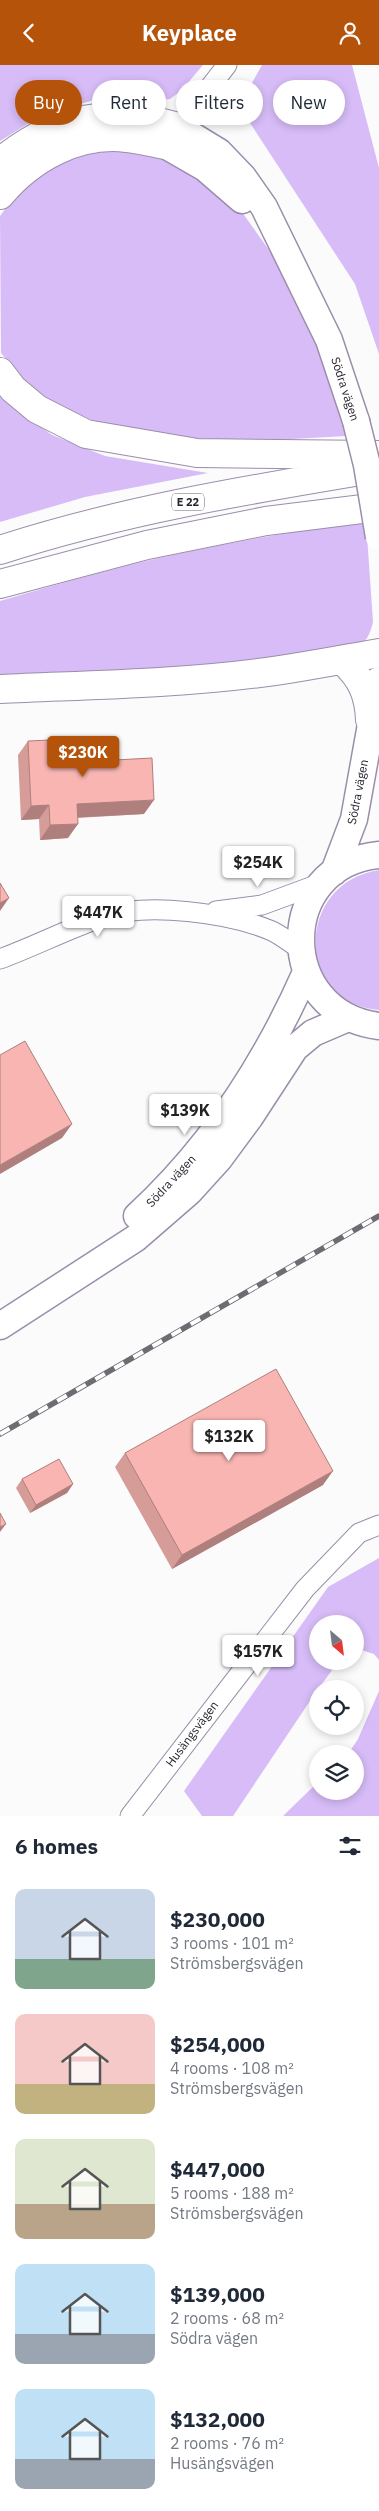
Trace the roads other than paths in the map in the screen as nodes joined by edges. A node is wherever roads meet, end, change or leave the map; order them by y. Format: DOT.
graph roads {
  1 [pos="227,65"];
  2 [pos="172,136"];
  3 [pos="0,162"];
  4 [pos="0,195"];
  5 [pos="0,372"];
  6 [pos="379,455"];
  7 [pos="379,468"];
  8 [pos="379,507"];
  9 [pos="379,537"];
  10 [pos="0,550"];
  11 [pos="0,585"];
  12 [pos="379,653"];
  13 [pos="344,661"];
  14 [pos="379,680"];
  15 [pos="0,689"];
  16 [pos="370,720"];
  17 [pos="379,855"];
  18 [pos="329,877"];
  19 [pos="197,913"];
  20 [pos="0,959"];
  21 [pos="304,961"];
  22 [pos="348,1018"];
  23 [pos="379,1026"];
  24 [pos="56,1291"];
  25 [pos="0,1326"];
  26 [pos="379,1525"];
  27 [pos="130,1816"];
  1 -- 2 [label="street"];
  2 -- 3 [label="highway"];
  2 -- 4 [label="highway"];
  2 -- 9 [label="main road, Södra vägen, bridge"];
  5 -- 6 [label="highway"];
  7 -- 10 [label="highway, E 22"];
  8 -- 11 [label="highway"];
  12 -- 13 [label="highway"];
  13 -- 15 [label="highway"];
  13 -- 16 [label="highway"];
  14 -- 16 [label="main road, Södra vägen"];
  16 -- 18 [label="main road, Södra vägen"];
  17 -- 18 [label="main road"];
  18 -- 19 [label="street"];
  18 -- 21 [label="main road"];
  19 -- 20 [label="street"];
  19 -- 21 [label="street"];
  21 -- 22 [label="main road"];
  21 -- 24 [label="main road, Södra vägen"];
  22 -- 23 [label="main road"];
  22 -- 24 [label="main road, Södra vägen"];
  24 -- 25 [label="main road, Södra vägen"];
  26 -- 27 [label="street, Husängsvägen"];
}
